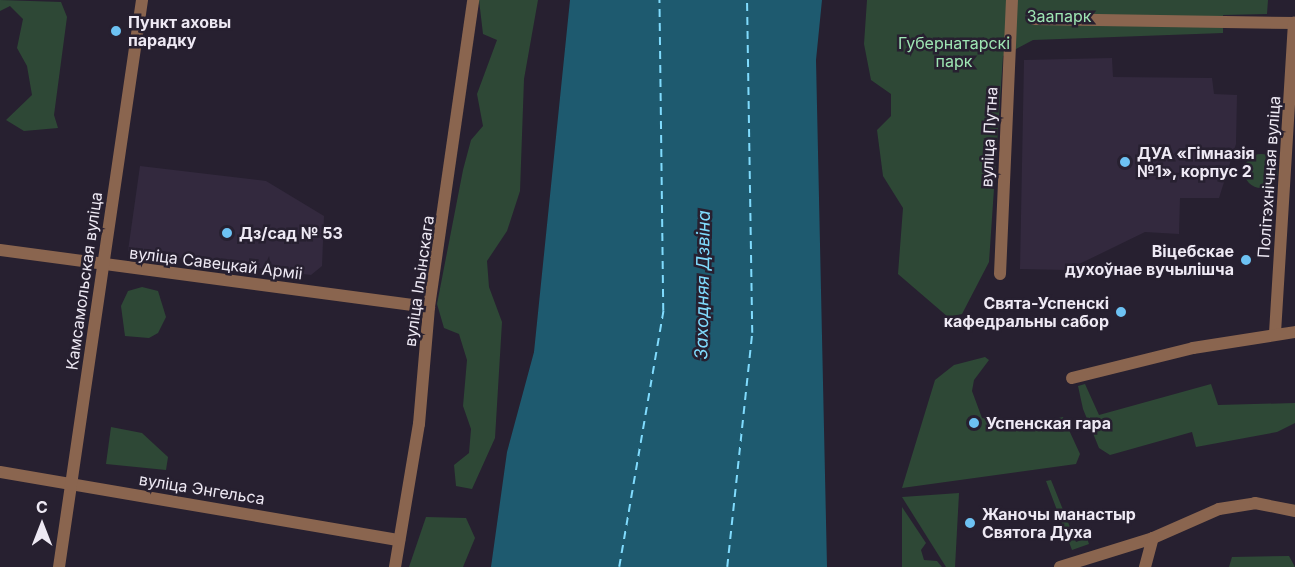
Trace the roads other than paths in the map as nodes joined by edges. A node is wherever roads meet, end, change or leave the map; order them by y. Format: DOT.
graph roads {
  1 [pos="142,0"];
  2 [pos="473,0"];
  3 [pos="1012,0"];
  4 [pos="1034,19"];
  5 [pos="1295,23"];
  6 [pos="0,250"];
  7 [pos="102,265"];
  8 [pos="999,274"];
  9 [pos="429,307"];
  10 [pos="1295,332"];
  11 [pos="1275,333"];
  12 [pos="1072,378"];
  13 [pos="0,472"];
  14 [pos="72,484"];
  15 [pos="1295,511"];
  16 [pos="1153,538"];
  17 [pos="399,540"];
  18 [pos="1146,561"];
  19 [pos="59,567"];
  20 [pos="394,567"];
  21 [pos="1060,567"];
  1 -- 7 [label="street, Камсамольская вуліца"];
  2 -- 9 [label="street, вуліца Ільінскага"];
  3 -- 8 [label="street, вуліца Путна"];
  4 -- 5 [label="street"];
  5 -- 11 [label="street, Політэхнічная вуліца"];
  6 -- 7 [label="street, вуліца Савецкай Арміі"];
  7 -- 9 [label="street, вуліца Савецкай Арміі"];
  7 -- 14 [label="street, Камсамольская вуліца"];
  9 -- 17 [label="street, вуліца Ільінскага"];
  10 -- 11 [label="street"];
  11 -- 12 [label="street"];
  13 -- 14 [label="street, вуліца Энгельса"];
  14 -- 17 [label="street, вуліца Энгельса"];
  14 -- 19 [label="street, Камсамольская вуліца"];
  15 -- 16 [label="street"];
  16 -- 18 [label="street"];
  16 -- 21 [label="street"];
  17 -- 20 [label="street, вуліца Ільінскага"];
}
